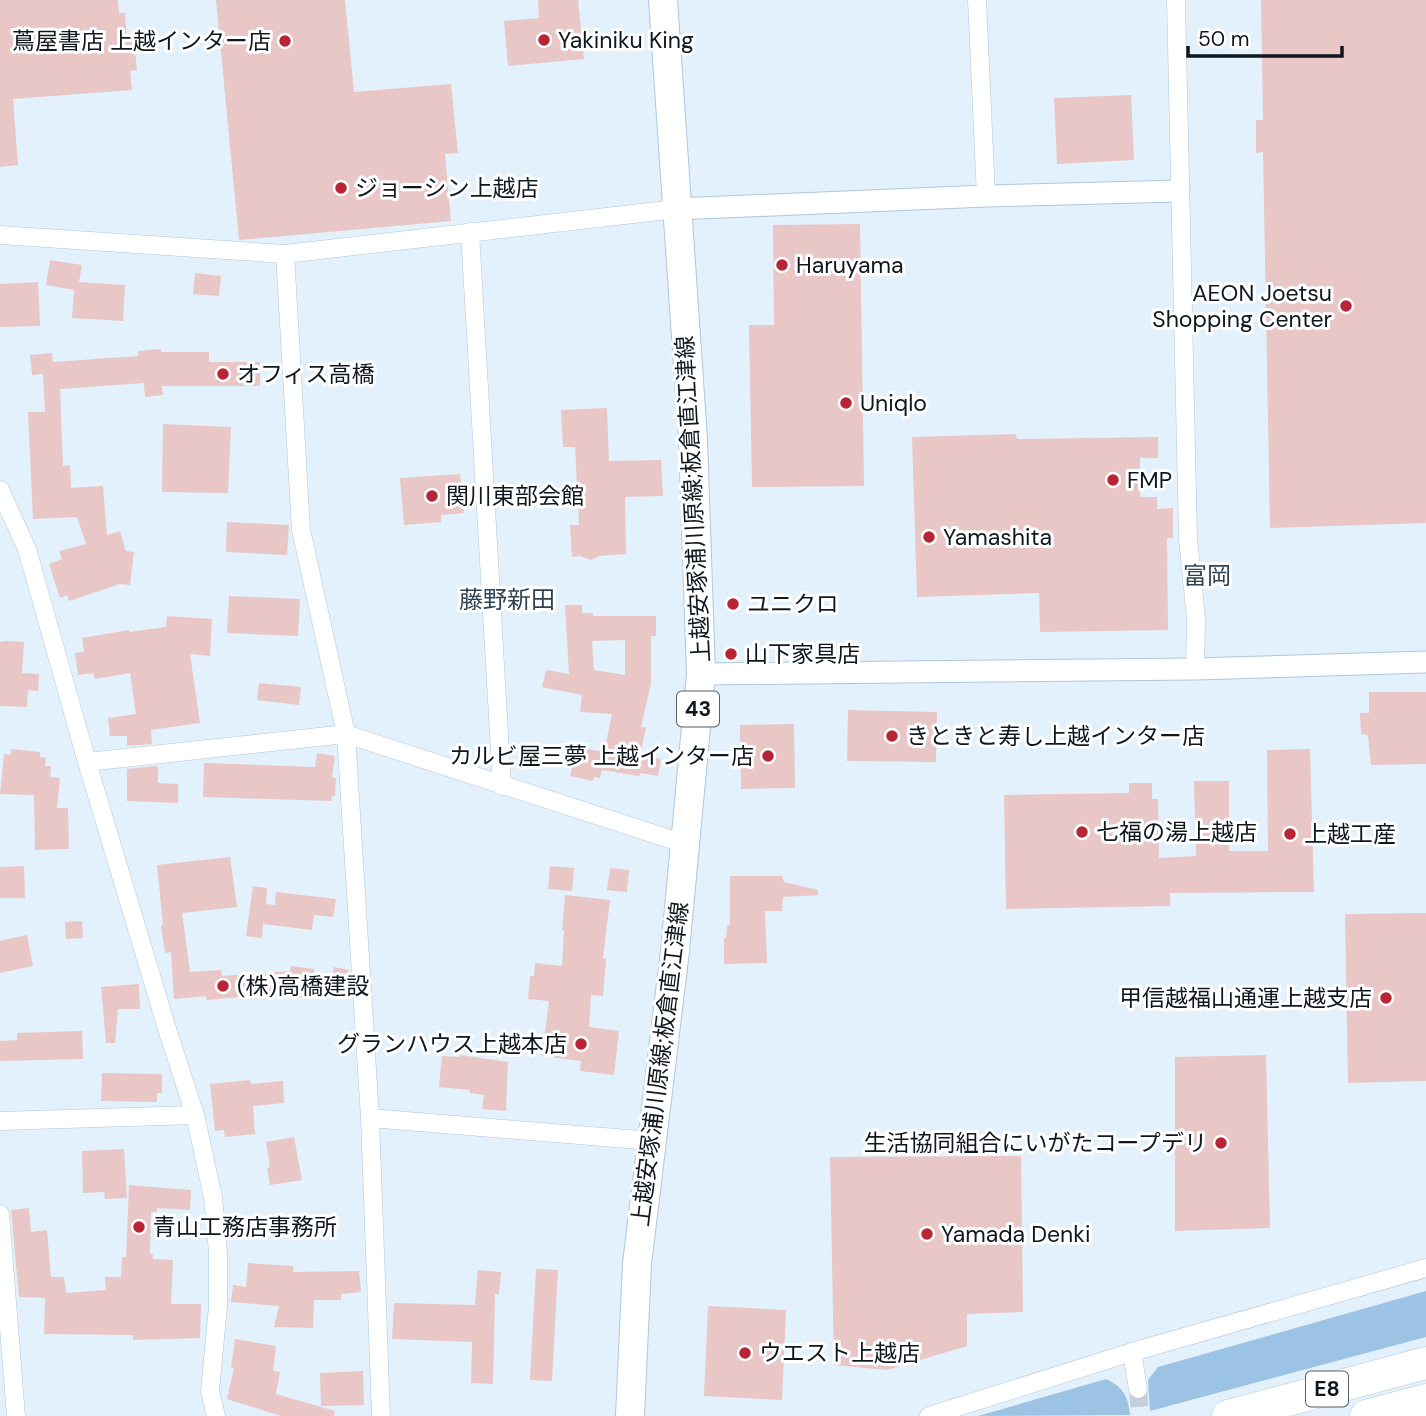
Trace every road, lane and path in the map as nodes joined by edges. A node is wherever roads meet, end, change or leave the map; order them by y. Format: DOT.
graph roads {
  1 [pos="663,0"];
  2 [pos="976,0"];
  3 [pos="1176,0"];
  4 [pos="1179,191"];
  5 [pos="986,196"];
  6 [pos="677,209"];
  7 [pos="470,232"];
  8 [pos="0,234"];
  9 [pos="285,254"];
  10 [pos="0,489"];
  11 [pos="1426,662"];
  12 [pos="1195,668"];
  13 [pos="701,674"];
  14 [pos="346,734"];
  15 [pos="87,762"];
  16 [pos="502,786"];
  17 [pos="685,844"];
  18 [pos="195,1115"];
  19 [pos="370,1118"];
  20 [pos="0,1121"];
  21 [pos="652,1142"];
  22 [pos="0,1214"];
  23 [pos="1426,1268"];
  24 [pos="1132,1352"];
  25 [pos="1426,1363"];
  26 [pos="1138,1389"];
  27 [pos="1426,1400"];
  28 [pos="16,1416"];
  29 [pos="216,1416"];
  30 [pos="381,1416"];
  31 [pos="630,1416"];
  32 [pos="929,1416"];
  33 [pos="1228,1416"];
  34 [pos="1366,1416"];
  1 -- 6 [label="main road, 上越安塚浦川原線;板倉直江津線 / 43"];
  2 -- 5 [label="street"];
  3 -- 4 [label="street"];
  4 -- 5 [label="street"];
  4 -- 12 [label="street"];
  5 -- 6 [label="street"];
  6 -- 7 [label="street"];
  6 -- 13 [label="main road, 上越安塚浦川原線;板倉直江津線 / 43"];
  7 -- 9 [label="street"];
  7 -- 16 [label="street"];
  8 -- 9 [label="street"];
  9 -- 14 [label="street"];
  10 -- 15 [label="street"];
  11 -- 12 [label="street"];
  12 -- 13 [label="street"];
  13 -- 17 [label="main road, 上越安塚浦川原線;板倉直江津線 / 43"];
  14 -- 15 [label="street"];
  14 -- 16 [label="street"];
  14 -- 19 [label="street"];
  15 -- 18 [label="street"];
  16 -- 17 [label="street"];
  17 -- 21 [label="main road, 上越安塚浦川原線;板倉直江津線 / 43"];
  18 -- 20 [label="street"];
  18 -- 29 [label="street"];
  19 -- 21 [label="street"];
  19 -- 30 [label="street"];
  21 -- 31 [label="main road, 上越安塚浦川原線;板倉直江津線 / 43"];
  22 -- 28 [label="street"];
  23 -- 24 [label="street"];
  24 -- 26 [label="street"];
  24 -- 32 [label="street"];
  25 -- 33 [label="highway, E8"];
  27 -- 34 [label="highway, E8"];
}
